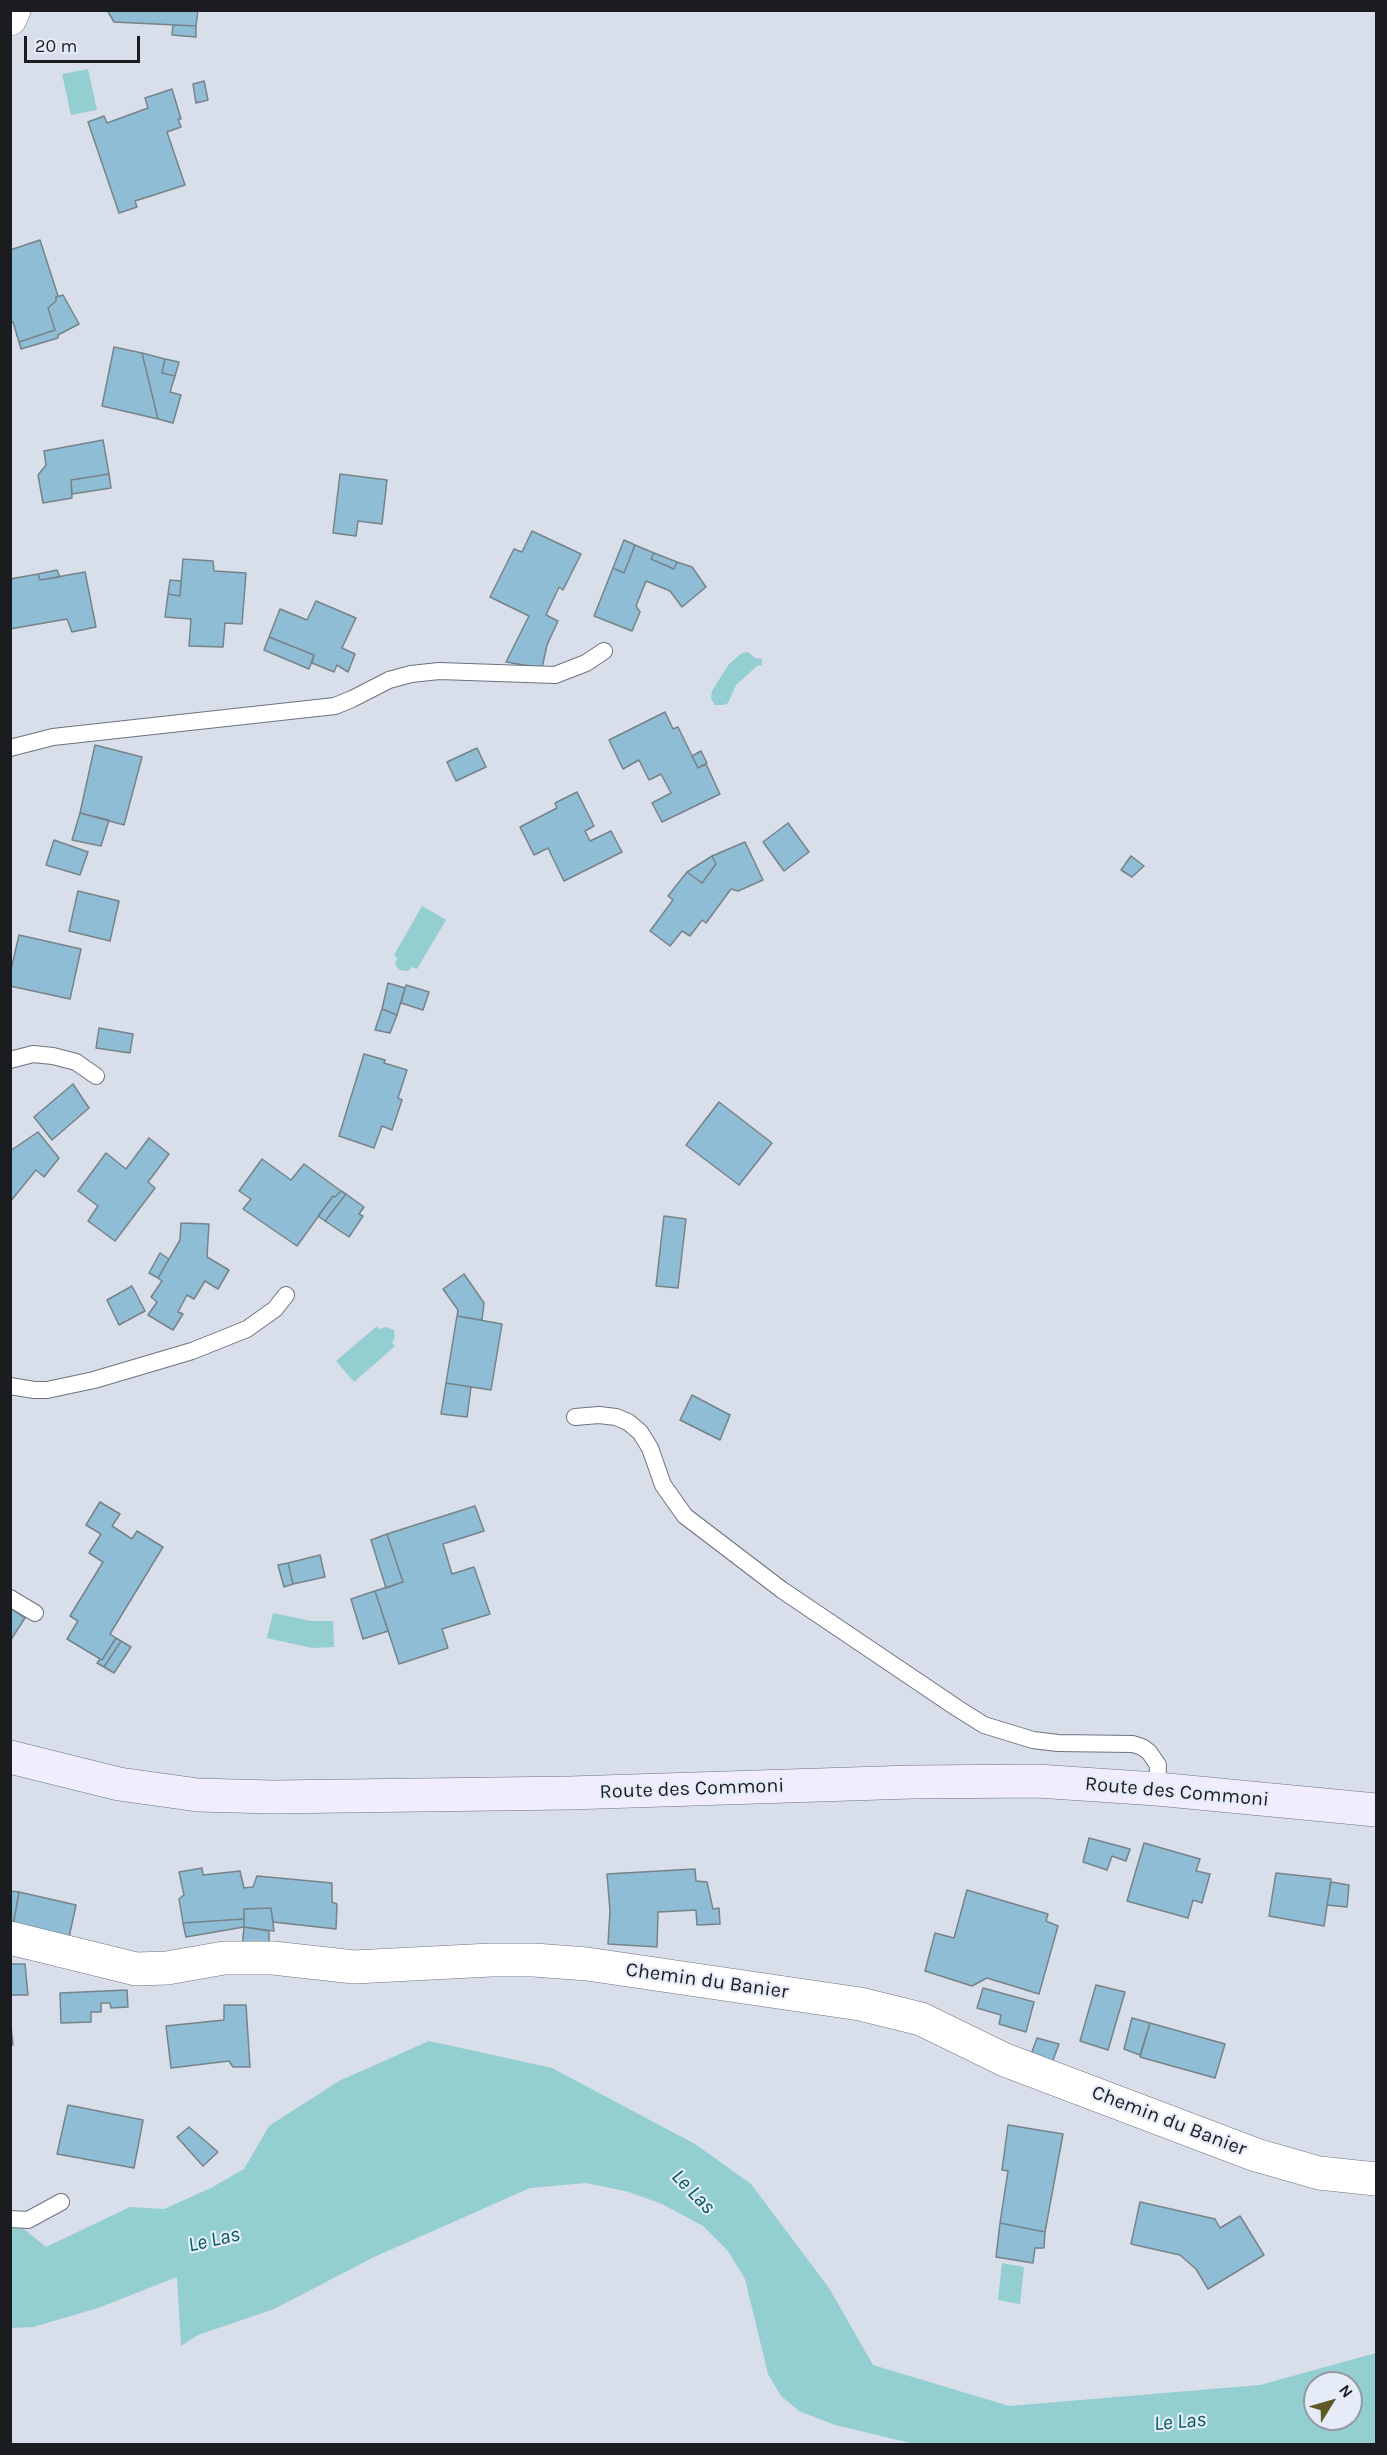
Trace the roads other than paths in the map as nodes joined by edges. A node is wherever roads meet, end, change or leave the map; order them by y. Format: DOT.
graph roads {
  1 [pos="14,10"];
  2 [pos="10,19"];
  3 [pos="604,651"];
  4 [pos="10,747"];
  5 [pos="10,1060"];
  6 [pos="96,1076"];
  7 [pos="286,1295"];
  8 [pos="10,1386"];
  9 [pos="575,1417"];
  10 [pos="10,1598"];
  11 [pos="35,1612"];
  12 [pos="10,1757"];
  13 [pos="1157,1789"];
  14 [pos="1377,1810"];
  15 [pos="10,1938"];
  16 [pos="1377,2179"];
  17 [pos="61,2202"];
  18 [pos="10,2218"];
  1 -- 2 [label="street"];
  3 -- 4 [label="lane"];
  5 -- 6 [label="lane"];
  7 -- 8 [label="lane"];
  9 -- 13 [label="lane"];
  10 -- 11 [label="lane"];
  12 -- 13 [label="street, Route des Commoni"];
  13 -- 14 [label="street, Route des Commoni"];
  15 -- 16 [label="street, Chemin du Banier"];
  17 -- 18 [label="lane"];
}
